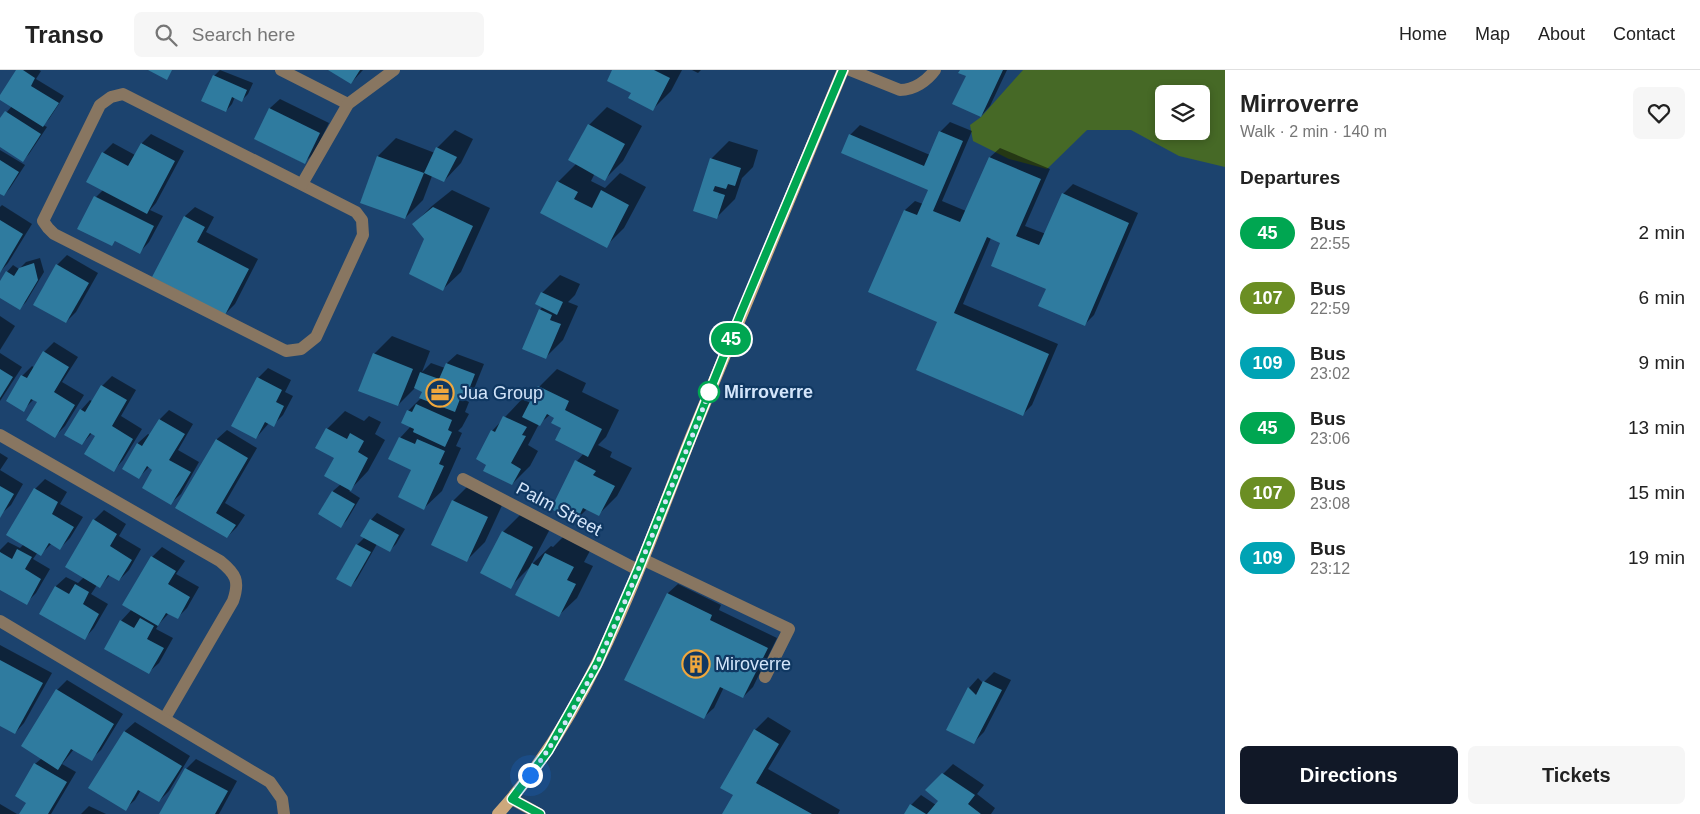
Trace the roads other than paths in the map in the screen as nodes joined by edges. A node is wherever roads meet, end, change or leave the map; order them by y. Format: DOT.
graph roads {
  1 [pos="282,70"];
  2 [pos="394,70"];
  3 [pos="843,70"];
  4 [pos="850,70"];
  5 [pos="935,70"];
  6 [pos="295,73"];
  7 [pos="348,104"];
  8 [pos="302,184"];
  9 [pos="0,435"];
  10 [pos="463,479"];
  11 [pos="640,564"];
  12 [pos="0,621"];
  13 [pos="765,677"];
  14 [pos="165,718"];
  15 [pos="512,799"];
  16 [pos="284,814"];
  17 [pos="498,814"];
  18 [pos="540,814"];
  1 -- 6 [label="street"];
  2 -- 7 [label="street"];
  3 -- 11 [label="main road"];
  4 -- 5 [label="street"];
  6 -- 7 [label="street"];
  7 -- 8 [label="street"];
  8 -- 8 [label="street"];
  9 -- 14 [label="street"];
  10 -- 11 [label="street, Palm Street"];
  11 -- 13 [label="street, Palm Street"];
  11 -- 15 [label="main road"];
  12 -- 14 [label="street"];
  14 -- 16 [label="street"];
  15 -- 17 [label="main road"];
  15 -- 18 [label="street"];
}
